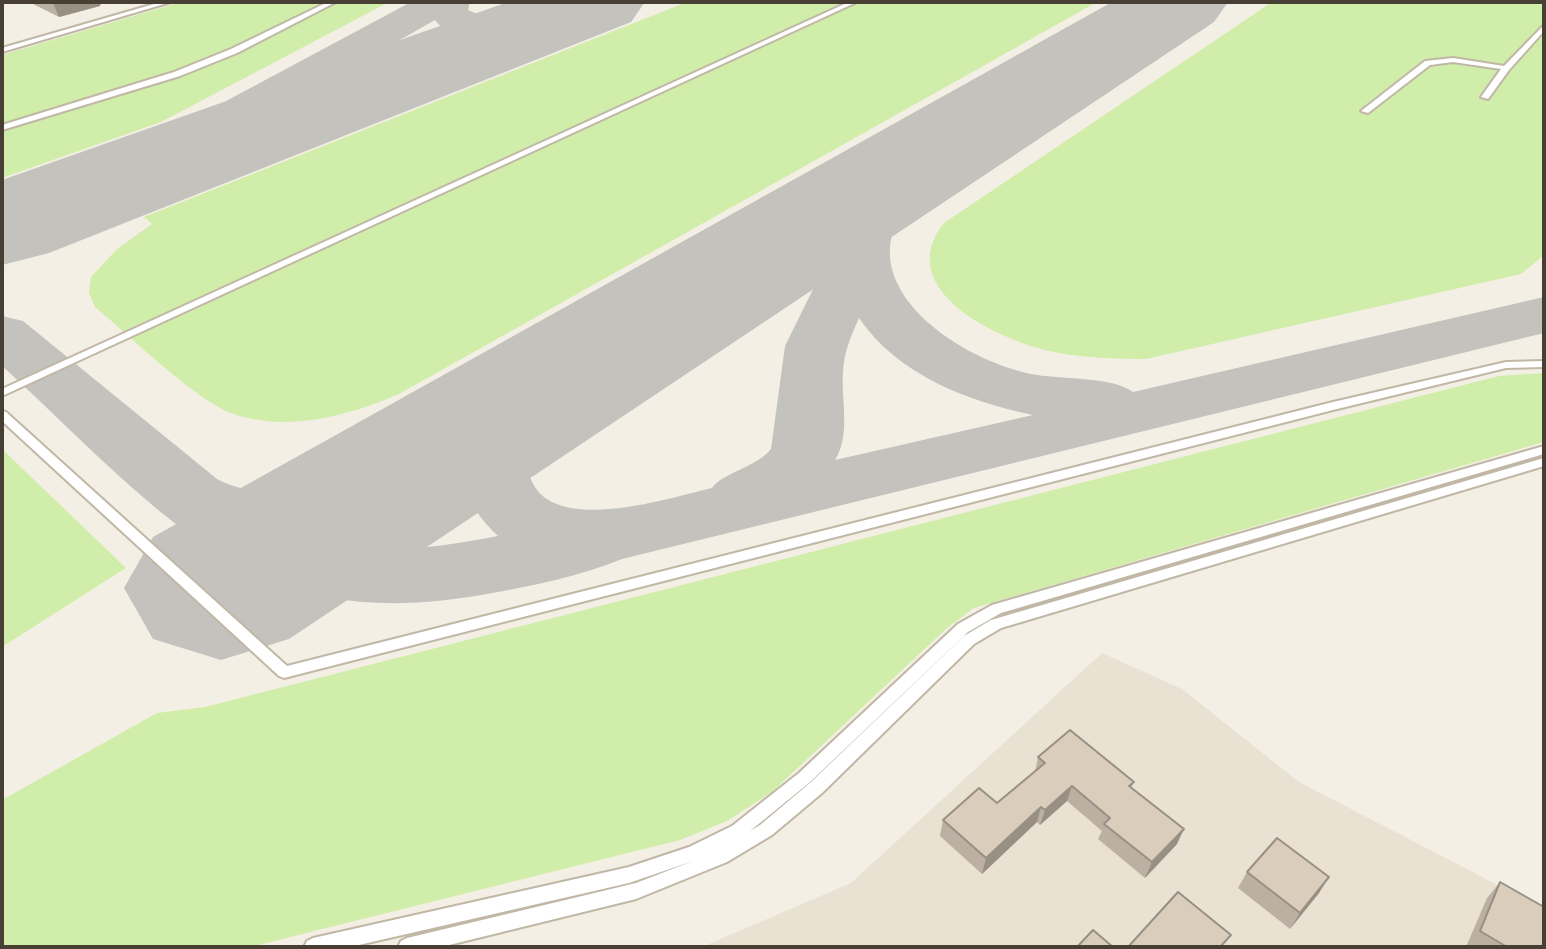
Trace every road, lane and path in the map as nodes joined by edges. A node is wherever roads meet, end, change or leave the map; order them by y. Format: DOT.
graph roads {
  1 [pos="157,2"];
  2 [pos="168,2"];
  3 [pos="333,2"];
  4 [pos="854,2"];
  5 [pos="1544,27"];
  6 [pos="2,49"];
  7 [pos="1506,68"];
  8 [pos="1485,97"];
  9 [pos="1365,111"];
  10 [pos="2,128"];
  11 [pos="1544,364"];
  12 [pos="2,393"];
  13 [pos="2,415"];
  14 [pos="1544,450"];
  15 [pos="1544,462"];
  16 [pos="313,947"];
  17 [pos="407,947"];
  1 -- 6 [label="lane"];
  2 -- 6 [label="lane"];
  3 -- 10 [label="lane"];
  4 -- 12 [label="lane"];
  5 -- 7 [label="lane"];
  7 -- 8 [label="lane"];
  7 -- 9 [label="lane"];
  11 -- 13 [label="lane"];
  14 -- 16 [label="lane"];
  15 -- 17 [label="lane"];
}
